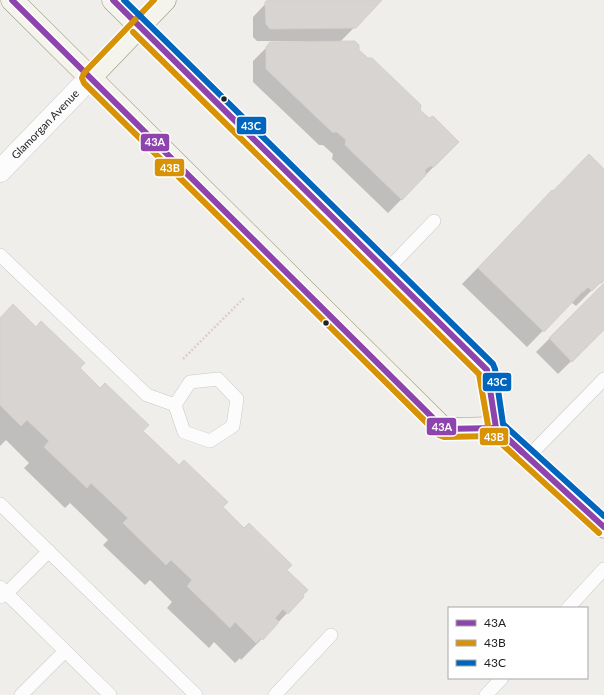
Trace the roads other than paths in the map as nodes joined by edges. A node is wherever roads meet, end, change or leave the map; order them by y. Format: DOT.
graph roads {
  1 [pos="12,0"];
  2 [pos="113,0"];
  3 [pos="165,0"];
  4 [pos="139,26"];
  5 [pos="90,78"];
  6 [pos="0,172"];
  7 [pos="434,220"];
  8 [pos="0,255"];
  9 [pos="386,271"];
  10 [pos="604,379"];
  11 [pos="175,405"];
  12 [pos="496,428"];
  13 [pos="528,457"];
  14 [pos="0,504"];
  15 [pos="604,527"];
  16 [pos="49,551"];
  17 [pos="604,569"];
  18 [pos="2,593"];
  19 [pos="569,607"];
  20 [pos="331,635"];
  21 [pos="65,651"];
  22 [pos="501,679"];
  23 [pos="21,695"];
  24 [pos="110,695"];
  25 [pos="196,695"];
  26 [pos="275,695"];
  27 [pos="486,695"];
  1 -- 5 [label="main road"];
  2 -- 4 [label="main road"];
  3 -- 4 [label="main road"];
  4 -- 5 [label="main road"];
  4 -- 9 [label="main road"];
  5 -- 6 [label="street, Glamorgan Avenue"];
  5 -- 12 [label="main road"];
  7 -- 9 [label="lane"];
  8 -- 11 [label="lane"];
  9 -- 12 [label="main road"];
  10 -- 13 [label="lane"];
  11 -- 11 [label="lane"];
  12 -- 13 [label="main road"];
  13 -- 15 [label="main road"];
  14 -- 16 [label="lane"];
  16 -- 18 [label="lane"];
  16 -- 25 [label="lane"];
  17 -- 19 [label="lane"];
  18 -- 21 [label="lane"];
  20 -- 26 [label="lane"];
  21 -- 23 [label="lane"];
  21 -- 24 [label="lane"];
  22 -- 27 [label="lane"];
}
